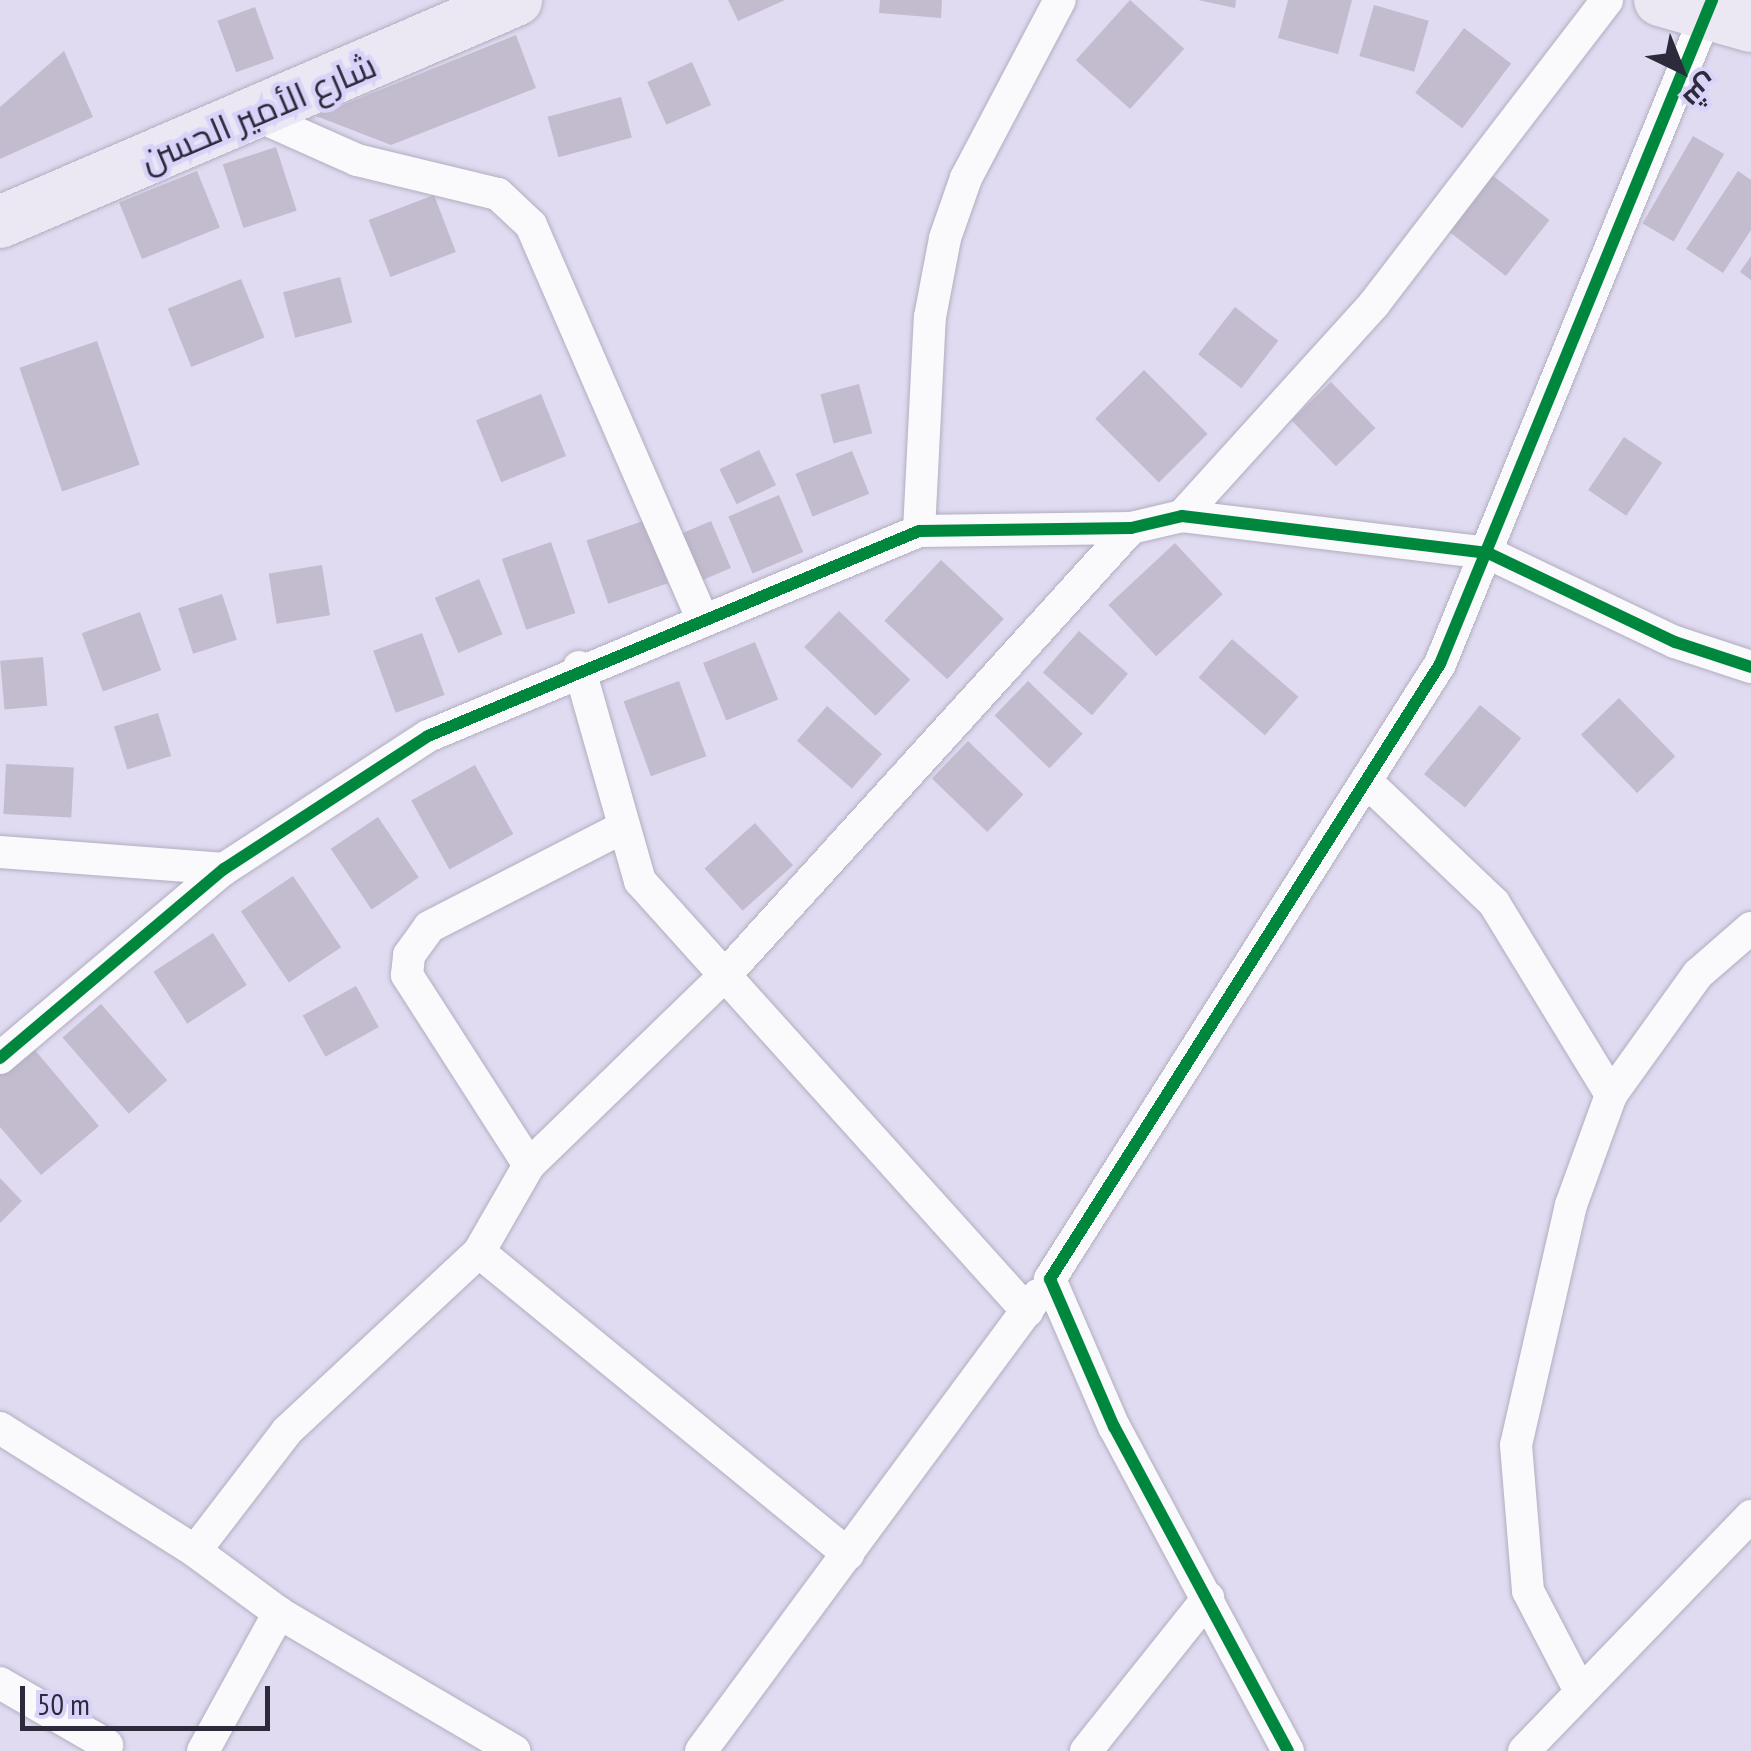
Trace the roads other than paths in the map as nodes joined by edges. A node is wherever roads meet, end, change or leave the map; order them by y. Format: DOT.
graph roads {
  1 [pos="516,0"];
  2 [pos="1060,0"];
  3 [pos="1607,0"];
  4 [pos="1707,10"];
  5 [pos="256,115"];
  6 [pos="0,222"];
  7 [pos="1182,516"];
  8 [pos="1131,528"];
  9 [pos="919,531"];
  10 [pos="1488,553"];
  11 [pos="702,618"];
  12 [pos="579,667"];
  13 [pos="1751,667"];
  14 [pos="1366,781"];
  15 [pos="620,829"];
  16 [pos="0,852"];
  17 [pos="224,869"];
  18 [pos="1751,928"];
  19 [pos="727,973"];
  20 [pos="0,1058"];
  21 [pos="1611,1095"];
  22 [pos="528,1165"];
  23 [pos="479,1252"];
  24 [pos="1050,1279"];
  25 [pos="1026,1311"];
  26 [pos="0,1428"];
  27 [pos="1751,1516"];
  28 [pos="194,1551"];
  29 [pos="848,1554"];
  30 [pos="1208,1598"];
  31 [pos="279,1613"];
  32 [pos="0,1684"];
  33 [pos="1578,1689"];
  34 [pos="107,1745"];
  35 [pos="204,1751"];
  36 [pos="514,1751"];
  37 [pos="702,1751"];
  38 [pos="1086,1751"];
  39 [pos="1288,1751"];
  40 [pos="1524,1751"];
  1 -- 5 [label="main road, شارع الأمير الحسن"];
  2 -- 9 [label="street"];
  3 -- 7 [label="street"];
  4 -- 10 [label="street"];
  5 -- 6 [label="main road, شارع الأمير الحسن"];
  5 -- 11 [label="street"];
  7 -- 8 [label="street"];
  7 -- 10 [label="street"];
  8 -- 9 [label="street"];
  8 -- 19 [label="street"];
  9 -- 11 [label="street"];
  10 -- 13 [label="street"];
  10 -- 14 [label="street"];
  11 -- 12 [label="street"];
  12 -- 15 [label="street"];
  12 -- 17 [label="street"];
  14 -- 21 [label="street"];
  14 -- 24 [label="street"];
  15 -- 19 [label="street"];
  15 -- 22 [label="street"];
  16 -- 17 [label="street"];
  17 -- 20 [label="street"];
  18 -- 21 [label="street"];
  19 -- 22 [label="street"];
  19 -- 25 [label="street"];
  21 -- 33 [label="street"];
  22 -- 23 [label="street"];
  23 -- 28 [label="street"];
  23 -- 29 [label="street"];
  24 -- 25 [label="street"];
  24 -- 30 [label="street"];
  25 -- 29 [label="street"];
  26 -- 28 [label="street"];
  27 -- 33 [label="street"];
  28 -- 31 [label="street"];
  29 -- 37 [label="street"];
  30 -- 38 [label="street"];
  30 -- 39 [label="street"];
  31 -- 35 [label="street"];
  31 -- 36 [label="street"];
  32 -- 34 [label="street"];
  33 -- 40 [label="street"];
}
